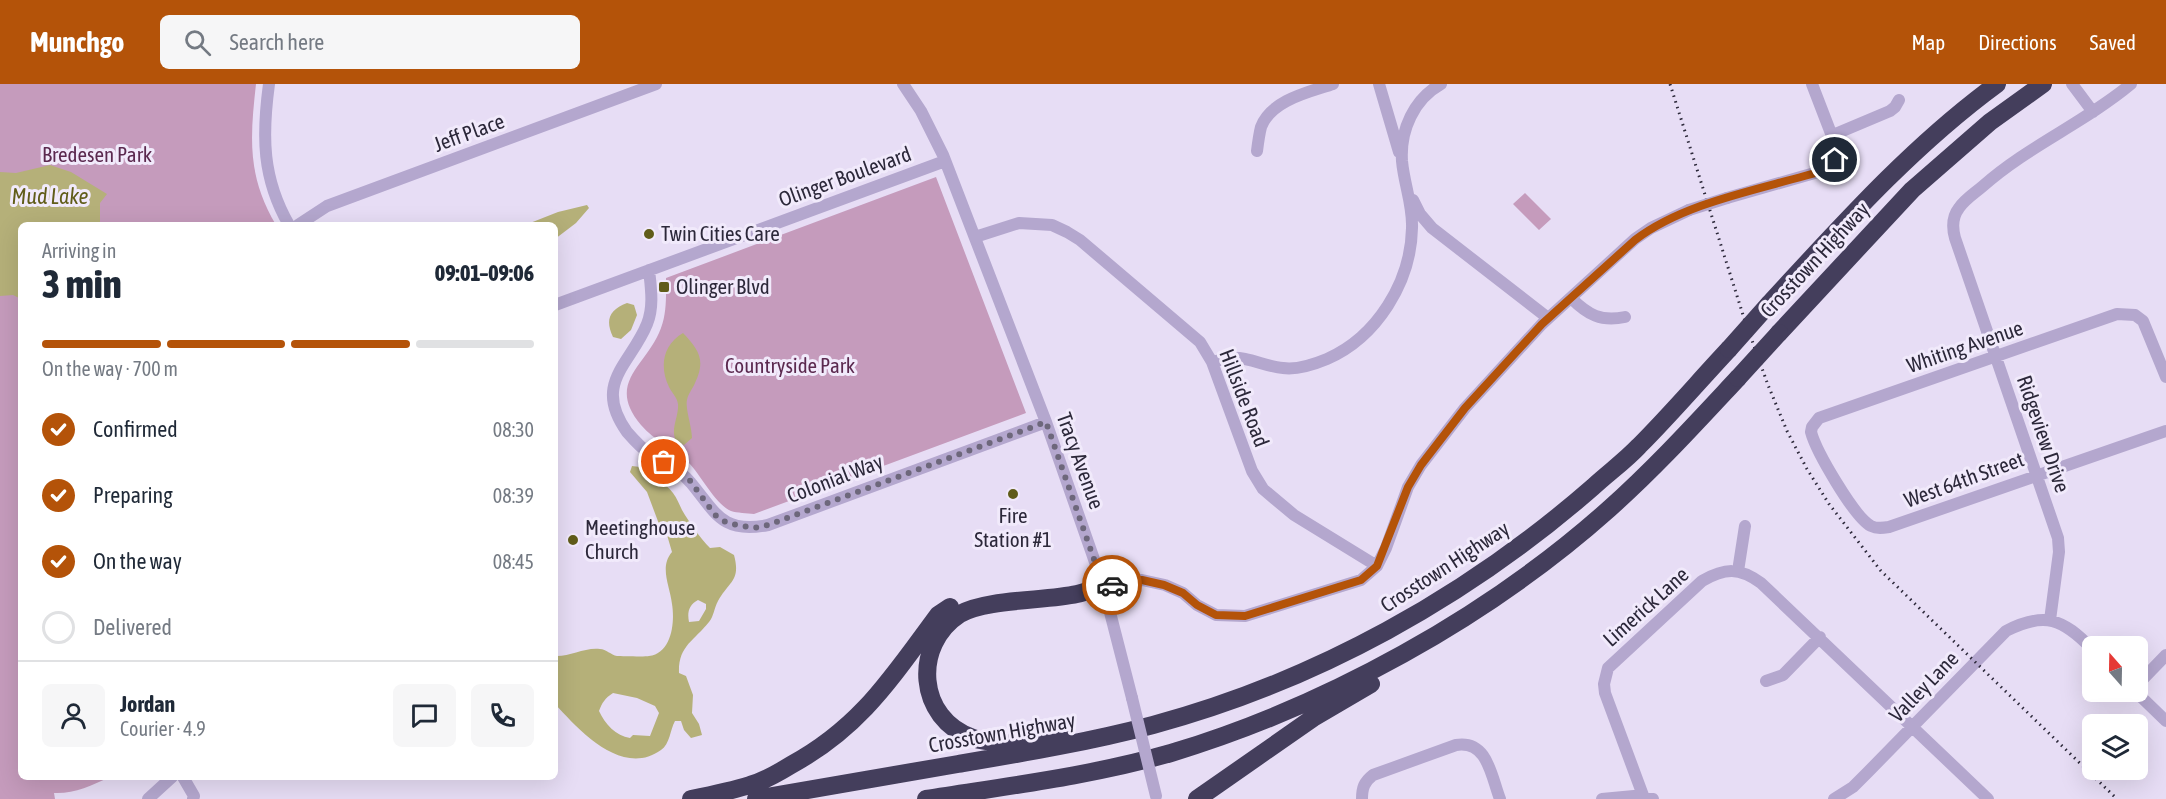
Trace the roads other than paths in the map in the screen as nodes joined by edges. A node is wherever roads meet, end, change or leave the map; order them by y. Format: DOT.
graph roads {
  1 [pos="269,84"];
  2 [pos="656,84"];
  3 [pos="903,84"];
  4 [pos="1333,84"];
  5 [pos="1379,84"];
  6 [pos="1441,84"];
  7 [pos="1812,84"];
  8 [pos="1998,84"];
  9 [pos="2043,84"];
  10 [pos="2131,84"];
  11 [pos="2075,88"];
  12 [pos="1899,100"];
  13 [pos="2093,112"];
  14 [pos="1833,135"];
  15 [pos="1257,151"];
  16 [pos="945,161"];
  17 [pos="1407,179"];
  18 [pos="287,222"];
  19 [pos="303,222"];
  20 [pos="975,237"];
  21 [pos="649,270"];
  22 [pos="1570,298"];
  23 [pos="558,304"];
  24 [pos="1625,317"];
  25 [pos="1548,318"];
  26 [pos="1995,357"];
  27 [pos="1212,362"];
  28 [pos="2166,377"];
  29 [pos="1046,422"];
  30 [pos="2166,430"];
  31 [pos="2036,475"];
  32 [pos="1745,526"];
  33 [pos="1877,529"];
  34 [pos="1377,566"];
  35 [pos="1738,570"];
  36 [pos="1103,585"];
  37 [pos="1490,601"];
  38 [pos="2050,620"];
  39 [pos="1820,637"];
  40 [pos="2082,639"];
  41 [pos="2166,655"];
  42 [pos="2148,674"];
  43 [pos="1766,681"];
  44 [pos="1224,702"];
  45 [pos="2146,702"];
  46 [pos="2166,721"];
  47 [pos="1912,727"];
  48 [pos="169,780"];
  49 [pos="185,780"];
  50 [pos="1156,797"];
  51 [pos="1649,798"];
  52 [pos="148,799"];
  53 [pos="193,799"];
  54 [pos="691,799"];
  55 [pos="756,799"];
  56 [pos="926,799"];
  57 [pos="1197,799"];
  58 [pos="1362,799"];
  59 [pos="1500,799"];
  60 [pos="1602,799"];
  61 [pos="1834,799"];
  62 [pos="1988,799"];
  1 -- 18 [label="street"];
  2 -- 19 [label="street, Jeff Place"];
  3 -- 16 [label="street, Tracy Avenue"];
  4 -- 15 [label="street"];
  5 -- 17 [label="street"];
  6 -- 17 [label="street"];
  7 -- 14 [label="street"];
  8 -- 44 [label="highway, Crosstown Highway, bridge"];
  9 -- 37 [label="highway, Crosstown Highway, bridge"];
  10 -- 13 [label="street"];
  11 -- 13 [label="street"];
  12 -- 14 [label="street"];
  13 -- 26 [label="street, Ridgeview Drive"];
  14 -- 22 [label="street, bridge"];
  16 -- 20 [label="street, Tracy Avenue"];
  16 -- 21 [label="street, Olinger Boulevard"];
  17 -- 25 [label="street"];
  17 -- 27 [label="street"];
  20 -- 27 [label="street, Hillside Road"];
  20 -- 29 [label="street, Tracy Avenue"];
  21 -- 23 [label="street, Olinger Boulevard"];
  21 -- 29 [label="street, Colonial Way"];
  22 -- 24 [label="street"];
  22 -- 25 [label="street"];
  25 -- 34 [label="street"];
  26 -- 28 [label="street, Whiting Avenue"];
  26 -- 31 [label="street, Ridgeview Drive"];
  26 -- 33 [label="street, Whiting Avenue"];
  27 -- 34 [label="street, Hillside Road"];
  29 -- 36 [label="street, Tracy Avenue"];
  30 -- 31 [label="street, West 64th Street"];
  31 -- 33 [label="street, West 64th Street"];
  31 -- 38 [label="street, Ridgeview Drive"];
  32 -- 35 [label="street"];
  34 -- 36 [label="street"];
  35 -- 39 [label="street"];
  35 -- 51 [label="street, Limerick Lane"];
  36 -- 44 [label="highway"];
  36 -- 50 [label="street, Tracy Avenue, bridge"];
  36 -- 54 [label="highway"];
  37 -- 56 [label="highway, Crosstown Highway"];
  37 -- 57 [label="highway"];
  38 -- 40 [label="street"];
  38 -- 47 [label="street, Valley Lane"];
  39 -- 43 [label="street"];
  39 -- 47 [label="street"];
  41 -- 42 [label="street"];
  44 -- 55 [label="highway, Crosstown Highway"];
  45 -- 46 [label="street"];
  47 -- 61 [label="street, Valley Lane"];
  47 -- 62 [label="street"];
  48 -- 52 [label="street"];
  49 -- 53 [label="street"];
  51 -- 60 [label="street"];
  58 -- 59 [label="street"];
}
